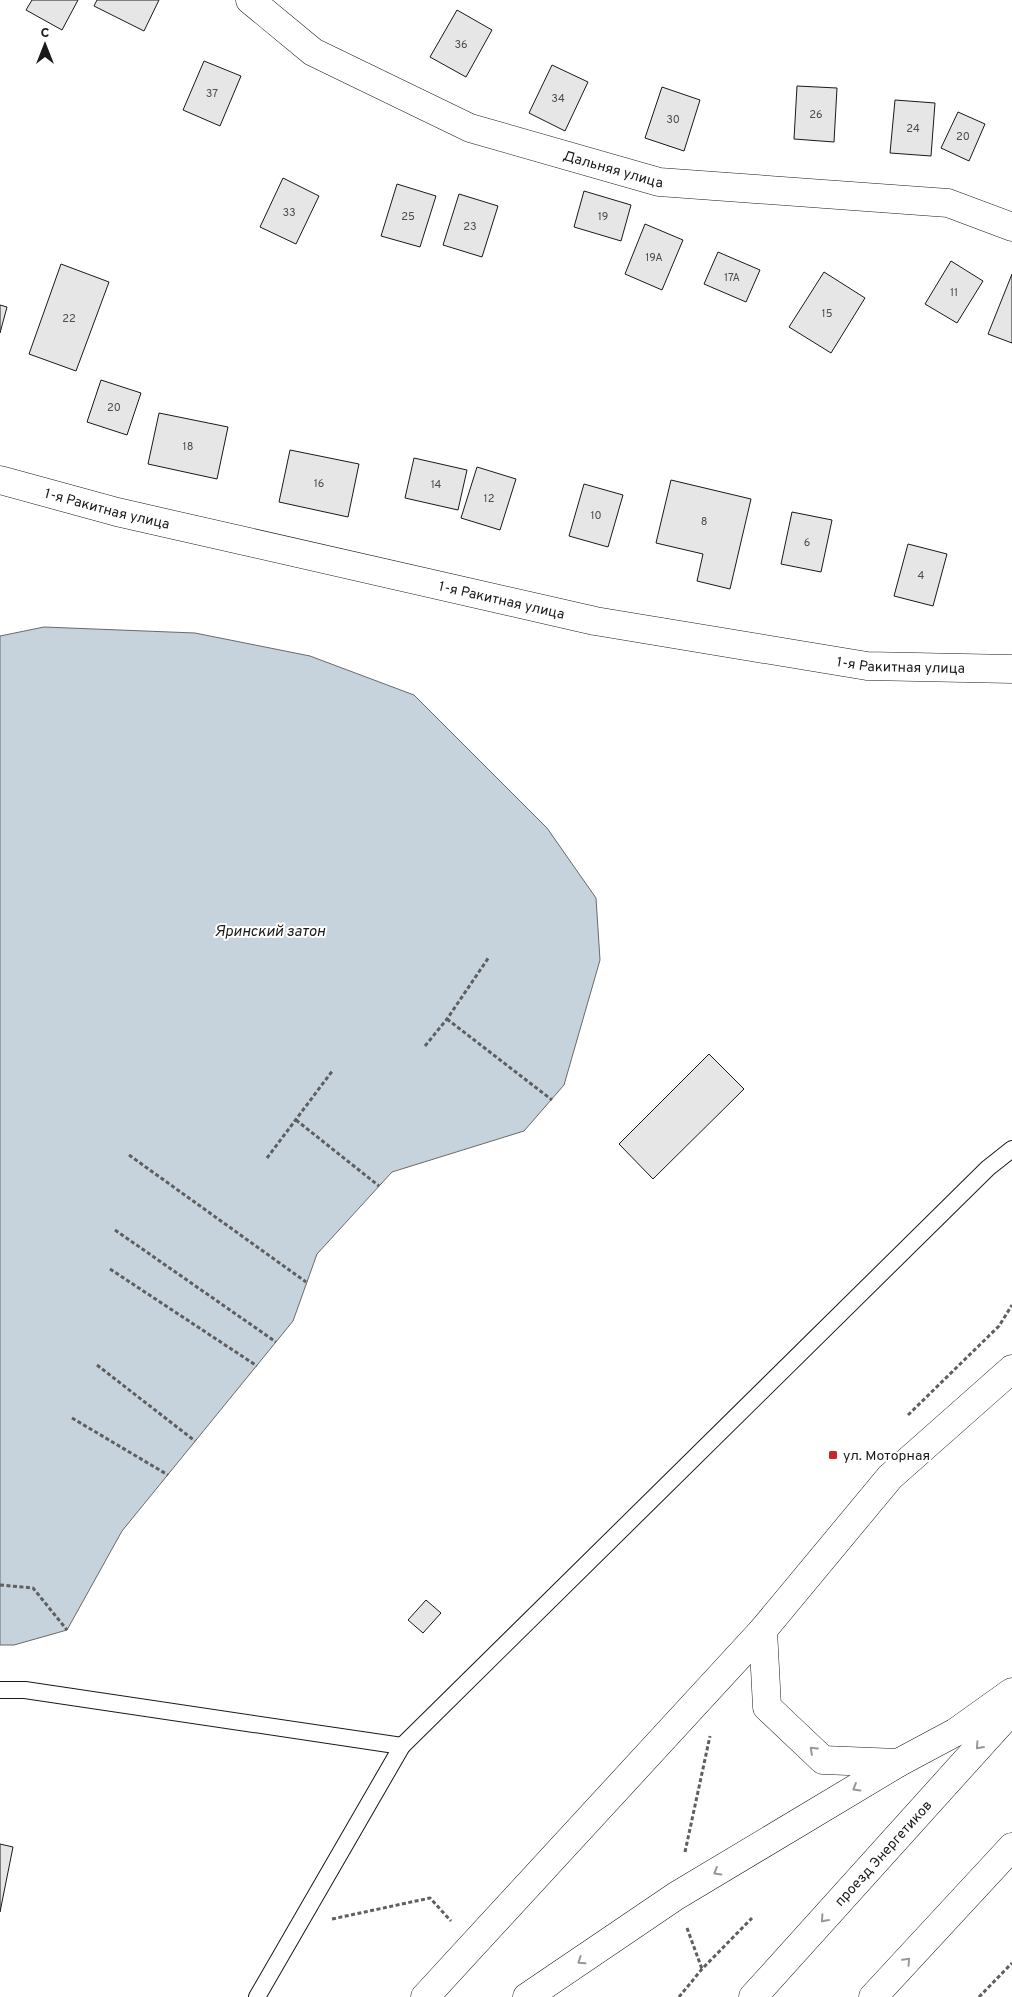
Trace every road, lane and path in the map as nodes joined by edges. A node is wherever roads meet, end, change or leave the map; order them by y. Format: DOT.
graph roads {
  1 [pos="250,0"];
  2 [pos="1012,227"];
  3 [pos="0,480"];
  4 [pos="1012,669"];
  5 [pos="490,958"];
  6 [pos="447,1019"];
  7 [pos="425,1046"];
  8 [pos="333,1070"];
  9 [pos="552,1100"];
  10 [pos="296,1120"];
  11 [pos="1012,1149"];
  12 [pos="129,1155"];
  13 [pos="267,1158"];
  14 [pos="378,1186"];
  15 [pos="115,1230"];
  16 [pos="110,1269"];
  17 [pos="306,1282"];
  18 [pos="276,1342"];
  19 [pos="97,1365"];
  20 [pos="257,1366"];
  21 [pos="1012,1369"];
  22 [pos="72,1418"];
  23 [pos="195,1441"];
  24 [pos="168,1475"];
  25 [pos="0,1585"];
  26 [pos="67,1630"];
  27 [pos="763,1630"];
  28 [pos="0,1690"];
  29 [pos="1012,1692"];
  30 [pos="1012,1710"];
  31 [pos="711,1732"];
  32 [pos="402,1746"];
  33 [pos="898,1763"];
  34 [pos="1012,1847"];
  35 [pos="676,1896"];
  36 [pos="430,1898"];
  37 [pos="752,1918"];
  38 [pos="298,1927"];
  39 [pos="1012,1964"];
  40 [pos="702,1969"];
  41 [pos="257,1997"];
  42 [pos="426,1997"];
  43 [pos="527,1997"];
  44 [pos="679,1997"];
  45 [pos="753,1997"];
  46 [pos="873,1997"];
  47 [pos="980,1997"];
  1 -- 2 [label="main road, Дальняя улица"];
  3 -- 4 [label="main road, 1-я Ракитная улица"];
  5 -- 6 [label="path"];
  6 -- 7 [label="path"];
  6 -- 9 [label="path"];
  8 -- 10 [label="path"];
  10 -- 13 [label="path"];
  10 -- 14 [label="path"];
  11 -- 32 [label="lane"];
  12 -- 17 [label="path"];
  15 -- 18 [label="path"];
  16 -- 20 [label="path"];
  19 -- 23 [label="path"];
  21 -- 27 [label="main road"];
  22 -- 24 [label="path"];
  25 -- 26 [label="path"];
  33 -- 27 [label="main road, one-way"];
  27 -- 42 [label="main road"];
  28 -- 32 [label="lane"];
  29 -- 33 [label="main road"];
  30 -- 45 [label="main road, проезд Энергетиков, one-way"];
  31 -- 35 [label="path"];
  32 -- 38 [label="lane"];
  33 -- 35 [label="main road, one-way"];
  46 -- 34 [label="main road, one-way"];
  35 -- 40 [label="path"];
  35 -- 43 [label="main road, one-way"];
  36 -- 38 [label="path"];
  37 -- 40 [label="path"];
  38 -- 41 [label="lane"];
  39 -- 47 [label="path"];
  40 -- 44 [label="path"];
}
